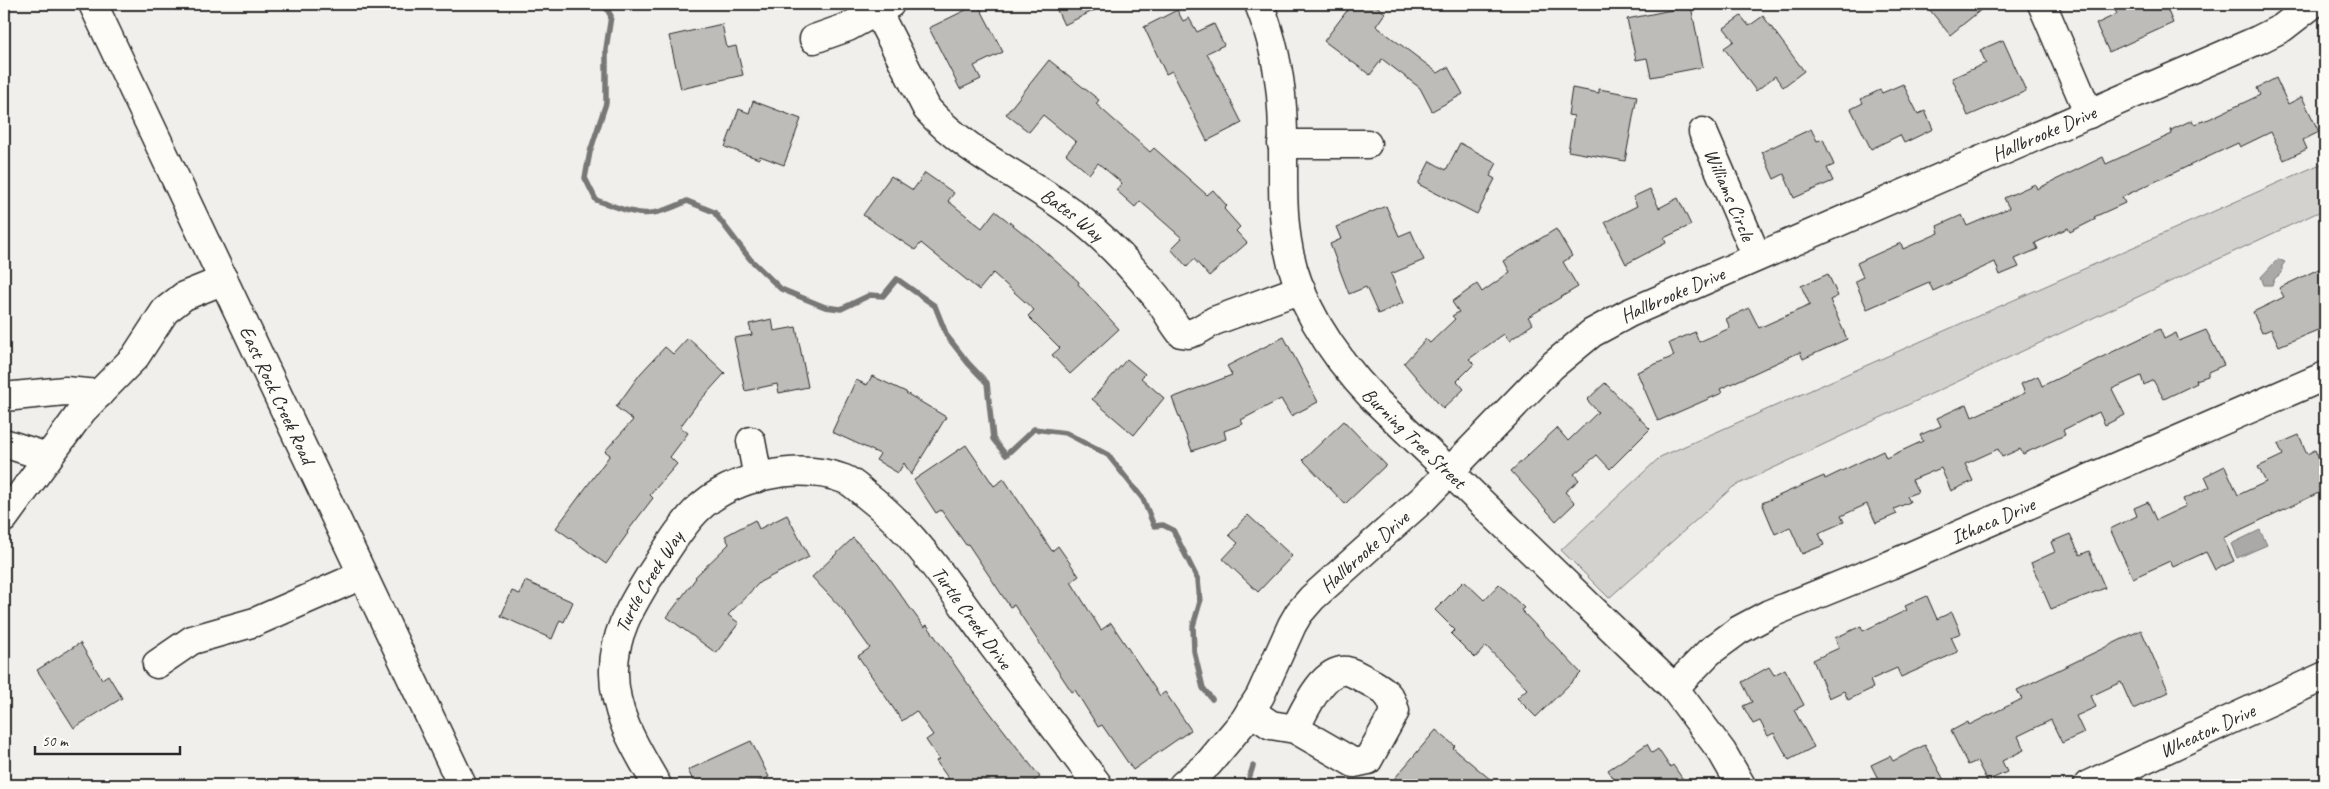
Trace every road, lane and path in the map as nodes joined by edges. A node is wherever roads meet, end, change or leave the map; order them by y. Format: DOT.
graph roads {
  1 [pos="93,4"];
  2 [pos="1259,4"];
  3 [pos="2042,4"];
  4 [pos="2313,4"];
  5 [pos="884,7"];
  6 [pos="814,39"];
  7 [pos="2089,114"];
  8 [pos="1703,132"];
  9 [pos="1282,144"];
  10 [pos="1367,144"];
  11 [pos="1757,257"];
  12 [pos="224,280"];
  13 [pos="1301,289"];
  14 [pos="2325,376"];
  15 [pos="99,394"];
  16 [pos="4,397"];
  17 [pos="751,441"];
  18 [pos="4,443"];
  19 [pos="47,457"];
  20 [pos="1449,471"];
  21 [pos="824,475"];
  22 [pos="758,478"];
  23 [pos="4,518"];
  24 [pos="362,575"];
  25 [pos="157,664"];
  26 [pos="2325,676"];
  27 [pos="1674,688"];
  28 [pos="1250,711"];
  29 [pos="1294,730"];
  30 [pos="462,785"];
  31 [pos="657,785"];
  32 [pos="1098,785"];
  33 [pos="1183,785"];
  34 [pos="1741,785"];
  35 [pos="2088,785"];
  1 -- 12 [label="street, East Rock Creek Road"];
  2 -- 9 [label="street, Burning Tree Street"];
  3 -- 7 [label="street"];
  4 -- 7 [label="street, Hallbrooke Drive"];
  5 -- 6 [label="street"];
  5 -- 13 [label="street, Bates Way"];
  7 -- 11 [label="street, Hallbrooke Drive"];
  8 -- 11 [label="street, Williams Circle"];
  9 -- 10 [label="street"];
  9 -- 13 [label="street, Burning Tree Street"];
  11 -- 20 [label="street, Hallbrooke Drive"];
  12 -- 15 [label="street"];
  12 -- 24 [label="street, East Rock Creek Road"];
  13 -- 20 [label="street, Burning Tree Street"];
  14 -- 27 [label="street, Ithaca Drive"];
  15 -- 16 [label="street"];
  15 -- 19 [label="street"];
  17 -- 22 [label="street"];
  18 -- 19 [label="street"];
  19 -- 23 [label="street"];
  20 -- 27 [label="street, Burning Tree Street"];
  20 -- 28 [label="street, Hallbrooke Drive"];
  21 -- 22 [label="street, Turtle Creek Way"];
  21 -- 32 [label="street, Turtle Creek Drive"];
  22 -- 31 [label="street, Turtle Creek Way"];
  24 -- 25 [label="street"];
  24 -- 30 [label="street, East Rock Creek Road"];
  26 -- 35 [label="street, Wheaton Drive"];
  27 -- 34 [label="street, Burning Tree Street"];
  28 -- 29 [label="street"];
  28 -- 33 [label="street, Hallbrooke Drive"];
}
